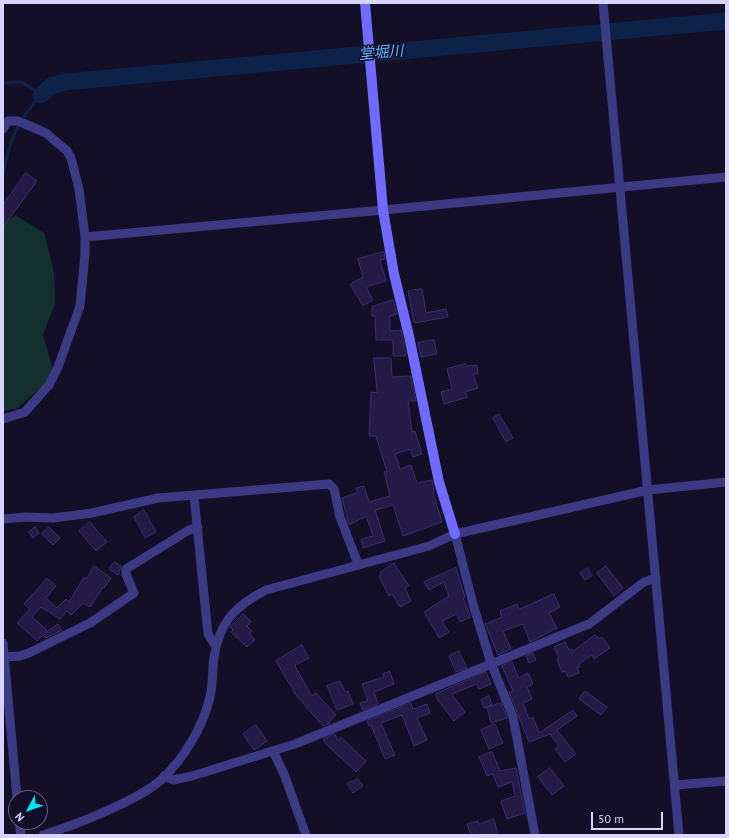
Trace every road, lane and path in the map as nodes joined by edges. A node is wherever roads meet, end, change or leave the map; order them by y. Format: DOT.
graph roads {
  1 [pos="365,3"];
  2 [pos="603,3"];
  3 [pos="3,129"];
  4 [pos="726,177"];
  5 [pos="620,186"];
  6 [pos="383,210"];
  7 [pos="85,237"];
  8 [pos="3,419"];
  9 [pos="726,482"];
  10 [pos="648,490"];
  11 [pos="194,496"];
  12 [pos="3,519"];
  13 [pos="198,527"];
  14 [pos="455,534"];
  15 [pos="358,564"];
  16 [pos="656,578"];
  17 [pos="3,643"];
  18 [pos="216,647"];
  19 [pos="4,657"];
  20 [pos="491,663"];
  21 [pos="274,751"];
  22 [pos="164,776"];
  23 [pos="726,781"];
  24 [pos="675,785"];
  25 [pos="16,790"];
  26 [pos="43,835"];
  27 [pos="306,835"];
  28 [pos="535,835"];
  29 [pos="680,835"];
  1 -- 6 [label="street"];
  2 -- 5 [label="street"];
  3 -- 7 [label="street"];
  4 -- 5 [label="street"];
  5 -- 6 [label="street"];
  5 -- 10 [label="street"];
  6 -- 7 [label="street"];
  6 -- 14 [label="street"];
  7 -- 8 [label="street"];
  9 -- 10 [label="street"];
  10 -- 14 [label="street"];
  10 -- 16 [label="street"];
  11 -- 12 [label="street"];
  11 -- 13 [label="street"];
  11 -- 15 [label="street"];
  13 -- 18 [label="street"];
  13 -- 19 [label="street"];
  14 -- 15 [label="street"];
  14 -- 20 [label="street"];
  15 -- 18 [label="street"];
  16 -- 20 [label="street"];
  16 -- 24 [label="street"];
  17 -- 19 [label="street"];
  18 -- 22 [label="street"];
  19 -- 25 [label="street"];
  20 -- 21 [label="street"];
  20 -- 28 [label="street"];
  21 -- 22 [label="street"];
  21 -- 27 [label="street"];
  22 -- 26 [label="street"];
  23 -- 24 [label="street"];
  24 -- 29 [label="street"];
}
